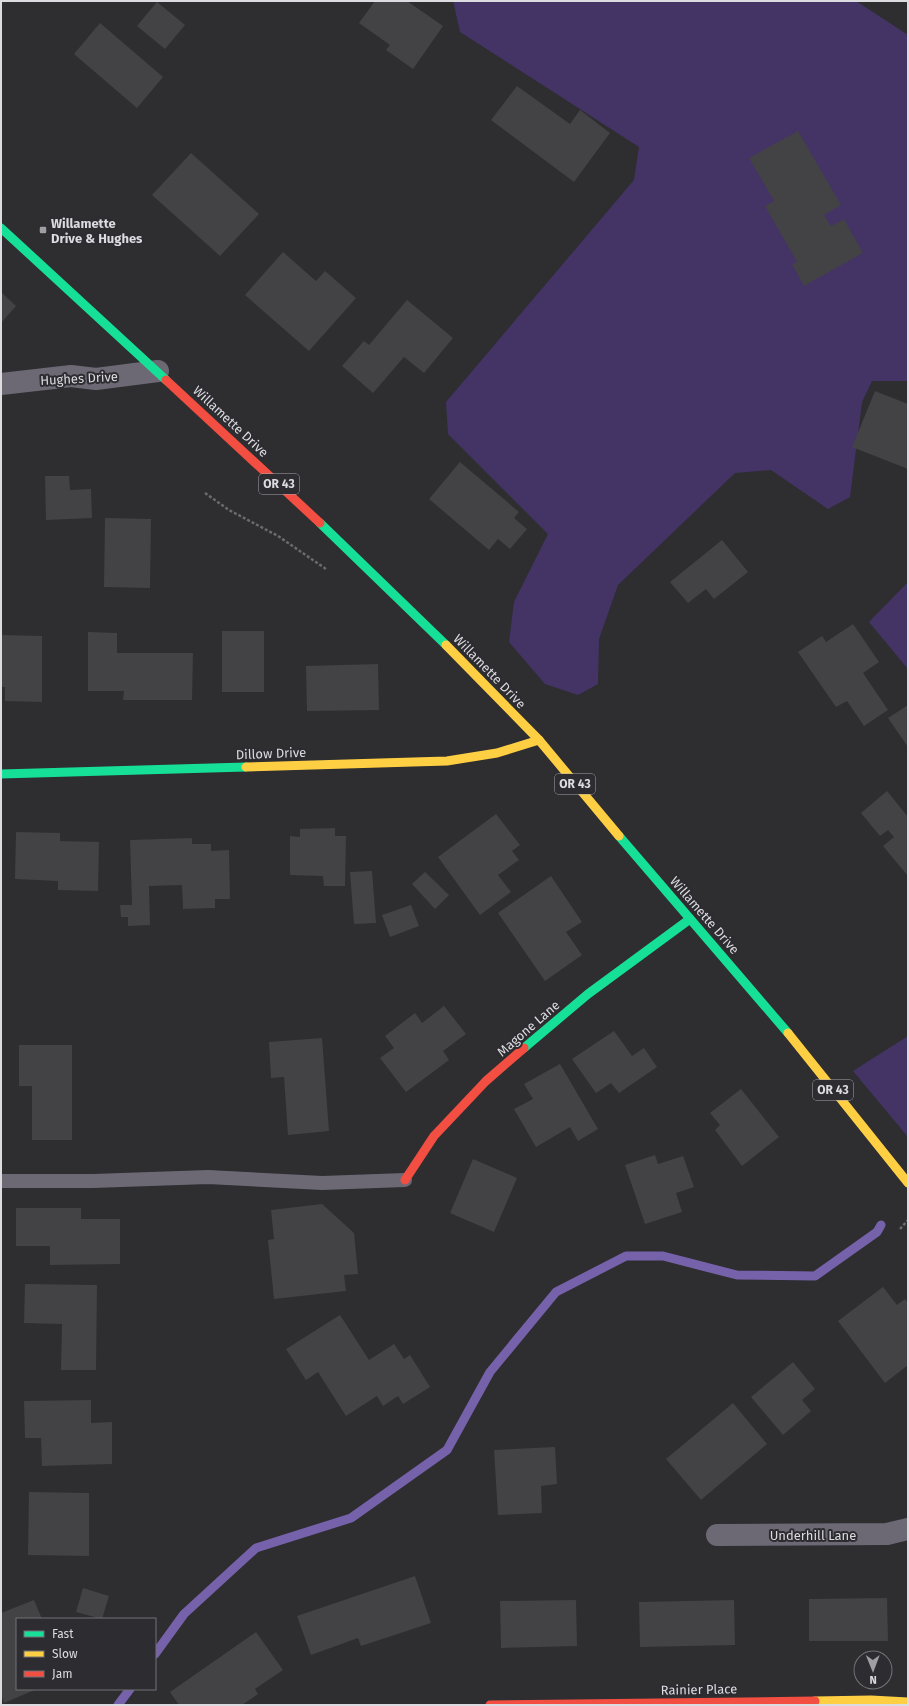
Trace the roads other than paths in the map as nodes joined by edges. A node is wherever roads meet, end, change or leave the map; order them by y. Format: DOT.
graph roads {
  1 [pos="1,228"];
  2 [pos="158,371"];
  3 [pos="1,384"];
  4 [pos="539,740"];
  5 [pos="1,774"];
  6 [pos="690,919"];
  7 [pos="405,1180"];
  8 [pos="1,1181"];
  9 [pos="908,1183"];
  10 [pos="908,1529"];
  11 [pos="717,1535"];
  12 [pos="908,1702"];
  13 [pos="490,1705"];
  1 -- 2 [label="street, Willamette Drive / OR 43"];
  2 -- 3 [label="street, Hughes Drive"];
  2 -- 4 [label="street, Willamette Drive / OR 43"];
  4 -- 5 [label="street, Dillow Drive"];
  4 -- 6 [label="street, Willamette Drive / OR 43"];
  6 -- 7 [label="street, Magone Lane"];
  6 -- 9 [label="street, Willamette Drive / OR 43"];
  7 -- 8 [label="lane"];
  10 -- 11 [label="street, Underhill Lane"];
  12 -- 13 [label="street, Rainier Place"];
}
